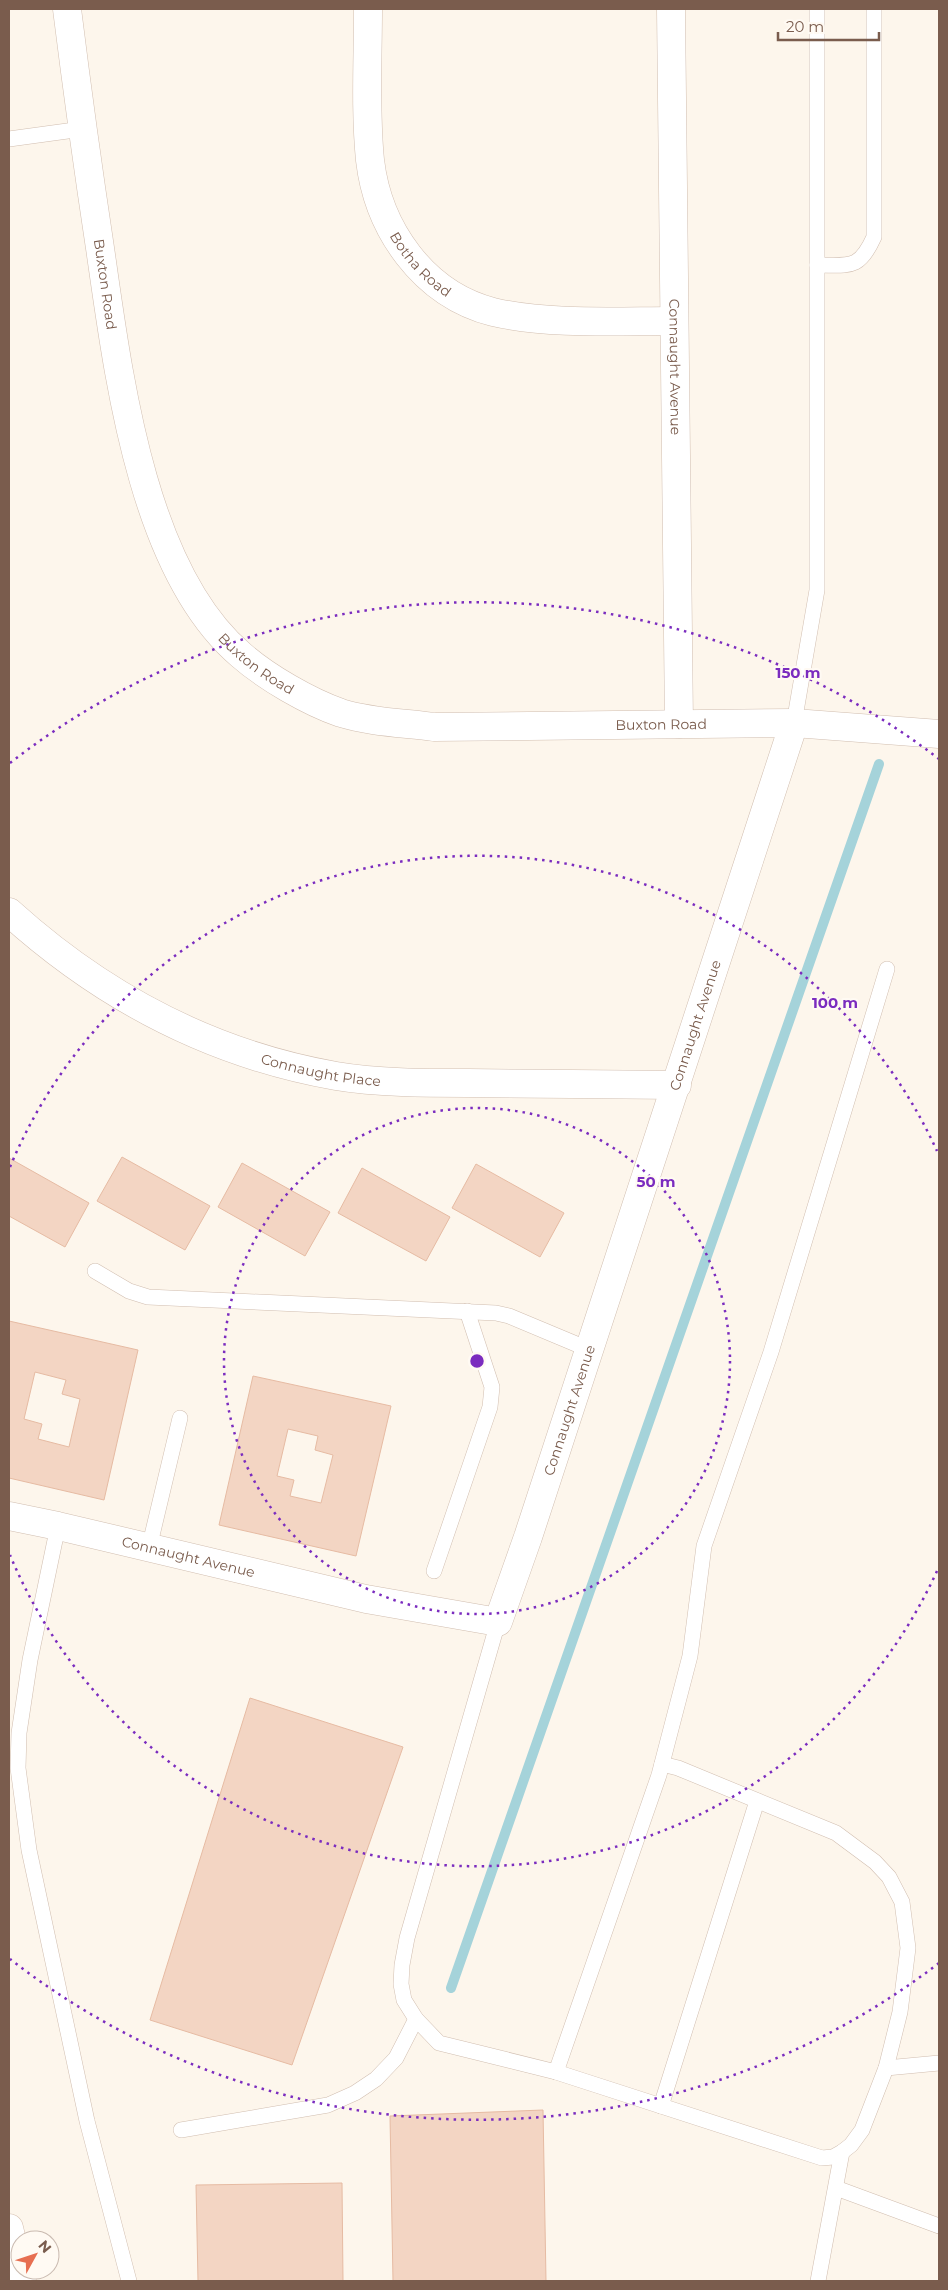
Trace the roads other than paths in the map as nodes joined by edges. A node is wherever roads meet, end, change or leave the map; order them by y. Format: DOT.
graph roads {
  1 [pos="67,9"];
  2 [pos="368,9"];
  3 [pos="671,9"];
  4 [pos="817,9"];
  5 [pos="874,9"];
  6 [pos="82,129"];
  7 [pos="9,139"];
  8 [pos="817,265"];
  9 [pos="674,321"];
  10 [pos="794,723"];
  11 [pos="679,724"];
  12 [pos="939,734"];
  13 [pos="9,912"];
  14 [pos="886,969"];
  15 [pos="677,1085"];
  16 [pos="95,1271"];
  17 [pos="467,1311"];
  18 [pos="588,1349"];
  19 [pos="180,1418"];
  20 [pos="9,1516"];
  21 [pos="58,1526"];
  22 [pos="149,1548"];
  23 [pos="434,1571"];
  24 [pos="498,1622"];
  25 [pos="662,1764"];
  26 [pos="757,1801"];
  27 [pos="416,2019"];
  28 [pos="939,2063"];
  29 [pos="886,2068"];
  30 [pos="556,2072"];
  31 [pos="661,2106"];
  32 [pos="181,2130"];
  33 [pos="842,2152"];
  34 [pos="836,2188"];
  35 [pos="939,2226"];
  36 [pos="9,2228"];
  37 [pos="22,2281"];
  38 [pos="129,2281"];
  39 [pos="818,2281"];
  1 -- 6 [label="street, Buxton Road"];
  2 -- 9 [label="street, Botha Road"];
  3 -- 9 [label="street, Connaught Avenue"];
  4 -- 8 [label="lane"];
  5 -- 8 [label="lane"];
  6 -- 7 [label="lane"];
  6 -- 11 [label="street, Buxton Road"];
  8 -- 10 [label="lane"];
  9 -- 11 [label="street, Connaught Avenue"];
  10 -- 11 [label="street, Buxton Road"];
  10 -- 12 [label="street, Buxton Road"];
  10 -- 15 [label="street, Connaught Avenue"];
  13 -- 15 [label="street, Connaught Place"];
  14 -- 25 [label="lane"];
  15 -- 18 [label="street, Connaught Avenue"];
  16 -- 17 [label="lane"];
  17 -- 18 [label="lane"];
  17 -- 23 [label="lane"];
  18 -- 24 [label="street, Connaught Avenue"];
  19 -- 22 [label="lane"];
  20 -- 21 [label="street, Connaught Avenue"];
  21 -- 22 [label="street, Connaught Avenue"];
  21 -- 38 [label="lane"];
  22 -- 24 [label="street, Connaught Avenue"];
  24 -- 27 [label="lane"];
  25 -- 26 [label="lane"];
  25 -- 30 [label="lane"];
  26 -- 29 [label="lane"];
  26 -- 31 [label="lane"];
  27 -- 30 [label="lane"];
  27 -- 32 [label="lane"];
  28 -- 29 [label="lane"];
  29 -- 33 [label="lane"];
  30 -- 31 [label="lane"];
  31 -- 33 [label="lane"];
  33 -- 34 [label="lane"];
  34 -- 35 [label="lane"];
  34 -- 39 [label="lane"];
  36 -- 37 [label="street"];
}
